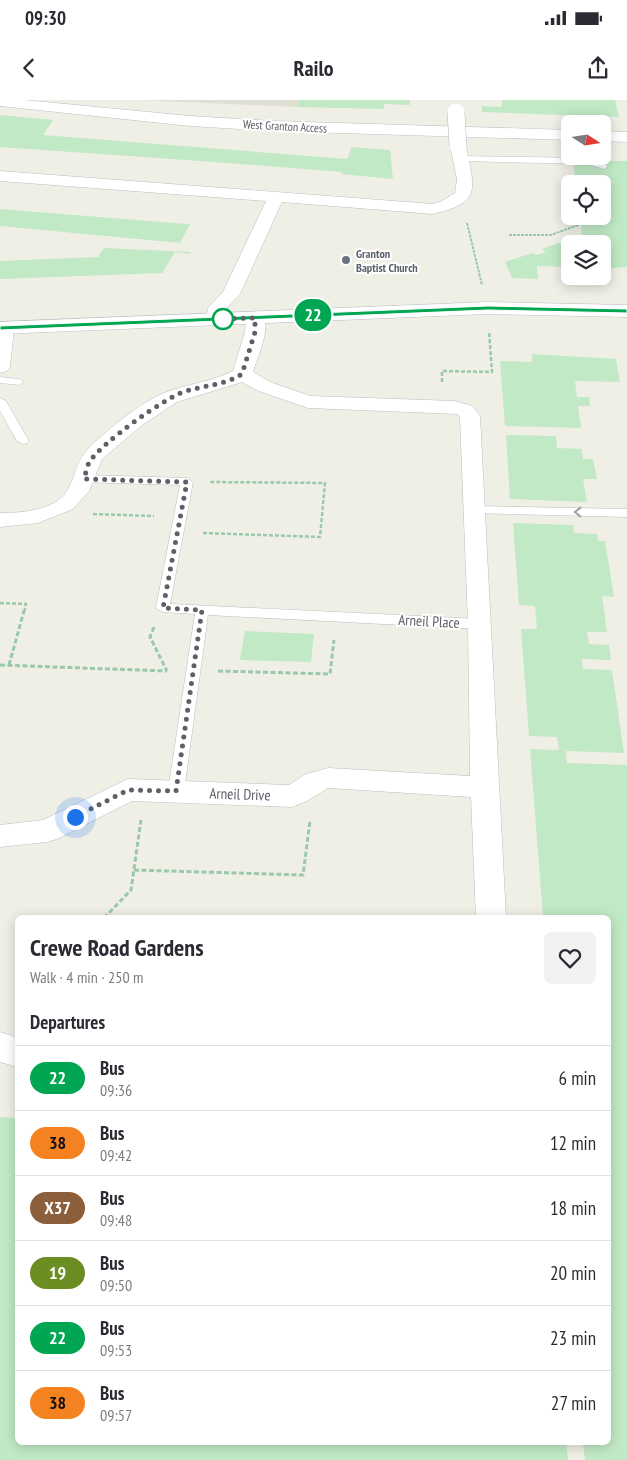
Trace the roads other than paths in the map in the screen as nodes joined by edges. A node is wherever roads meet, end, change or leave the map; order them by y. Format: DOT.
graph roads {
  1 [pos="0,102"];
  2 [pos="457,106"];
  3 [pos="561,135"];
  4 [pos="611,136"];
  5 [pos="627,137"];
  6 [pos="459,152"];
  7 [pos="604,166"];
  8 [pos="0,176"];
  9 [pos="276,198"];
  10 [pos="627,311"];
  11 [pos="255,318"];
  12 [pos="216,319"];
  13 [pos="3,332"];
  14 [pos="0,367"];
  15 [pos="242,374"];
  16 [pos="0,380"];
  17 [pos="19,382"];
  18 [pos="0,401"];
  19 [pos="23,441"];
  20 [pos="84,479"];
  21 [pos="473,510"];
  22 [pos="627,513"];
  23 [pos="0,520"];
  24 [pos="202,610"];
  25 [pos="480,624"];
  26 [pos="484,787"];
  27 [pos="176,791"];
  28 [pos="0,836"];
  29 [pos="491,915"];
  30 [pos="0,1047"];
  31 [pos="15,1052"];
  1 -- 3 [label="street, West Granton Access"];
  2 -- 6 [label="street, bridge"];
  4 -- 5 [label="street"];
  6 -- 7 [label="lane"];
  6 -- 9 [label="street"];
  8 -- 9 [label="street"];
  9 -- 12 [label="street"];
  10 -- 11 [label="street"];
  11 -- 12 [label="street"];
  11 -- 15 [label="street"];
  12 -- 13 [label="street"];
  13 -- 14 [label="street"];
  15 -- 20 [label="street"];
  15 -- 21 [label="street, Arneil Place"];
  16 -- 17 [label="lane"];
  18 -- 19 [label="lane"];
  20 -- 23 [label="street"];
  20 -- 24 [label="lane, Arneil Place"];
  22 -- 21 [label="lane, one-way"];
  21 -- 25 [label="street, Arneil Place"];
  24 -- 25 [label="lane, Arneil Place"];
  24 -- 27 [label="lane"];
  25 -- 26 [label="street"];
  26 -- 27 [label="street, Arneil Drive"];
  26 -- 29 [label="street"];
  27 -- 28 [label="street, Arneil Drive"];
  30 -- 31 [label="street"];
}
